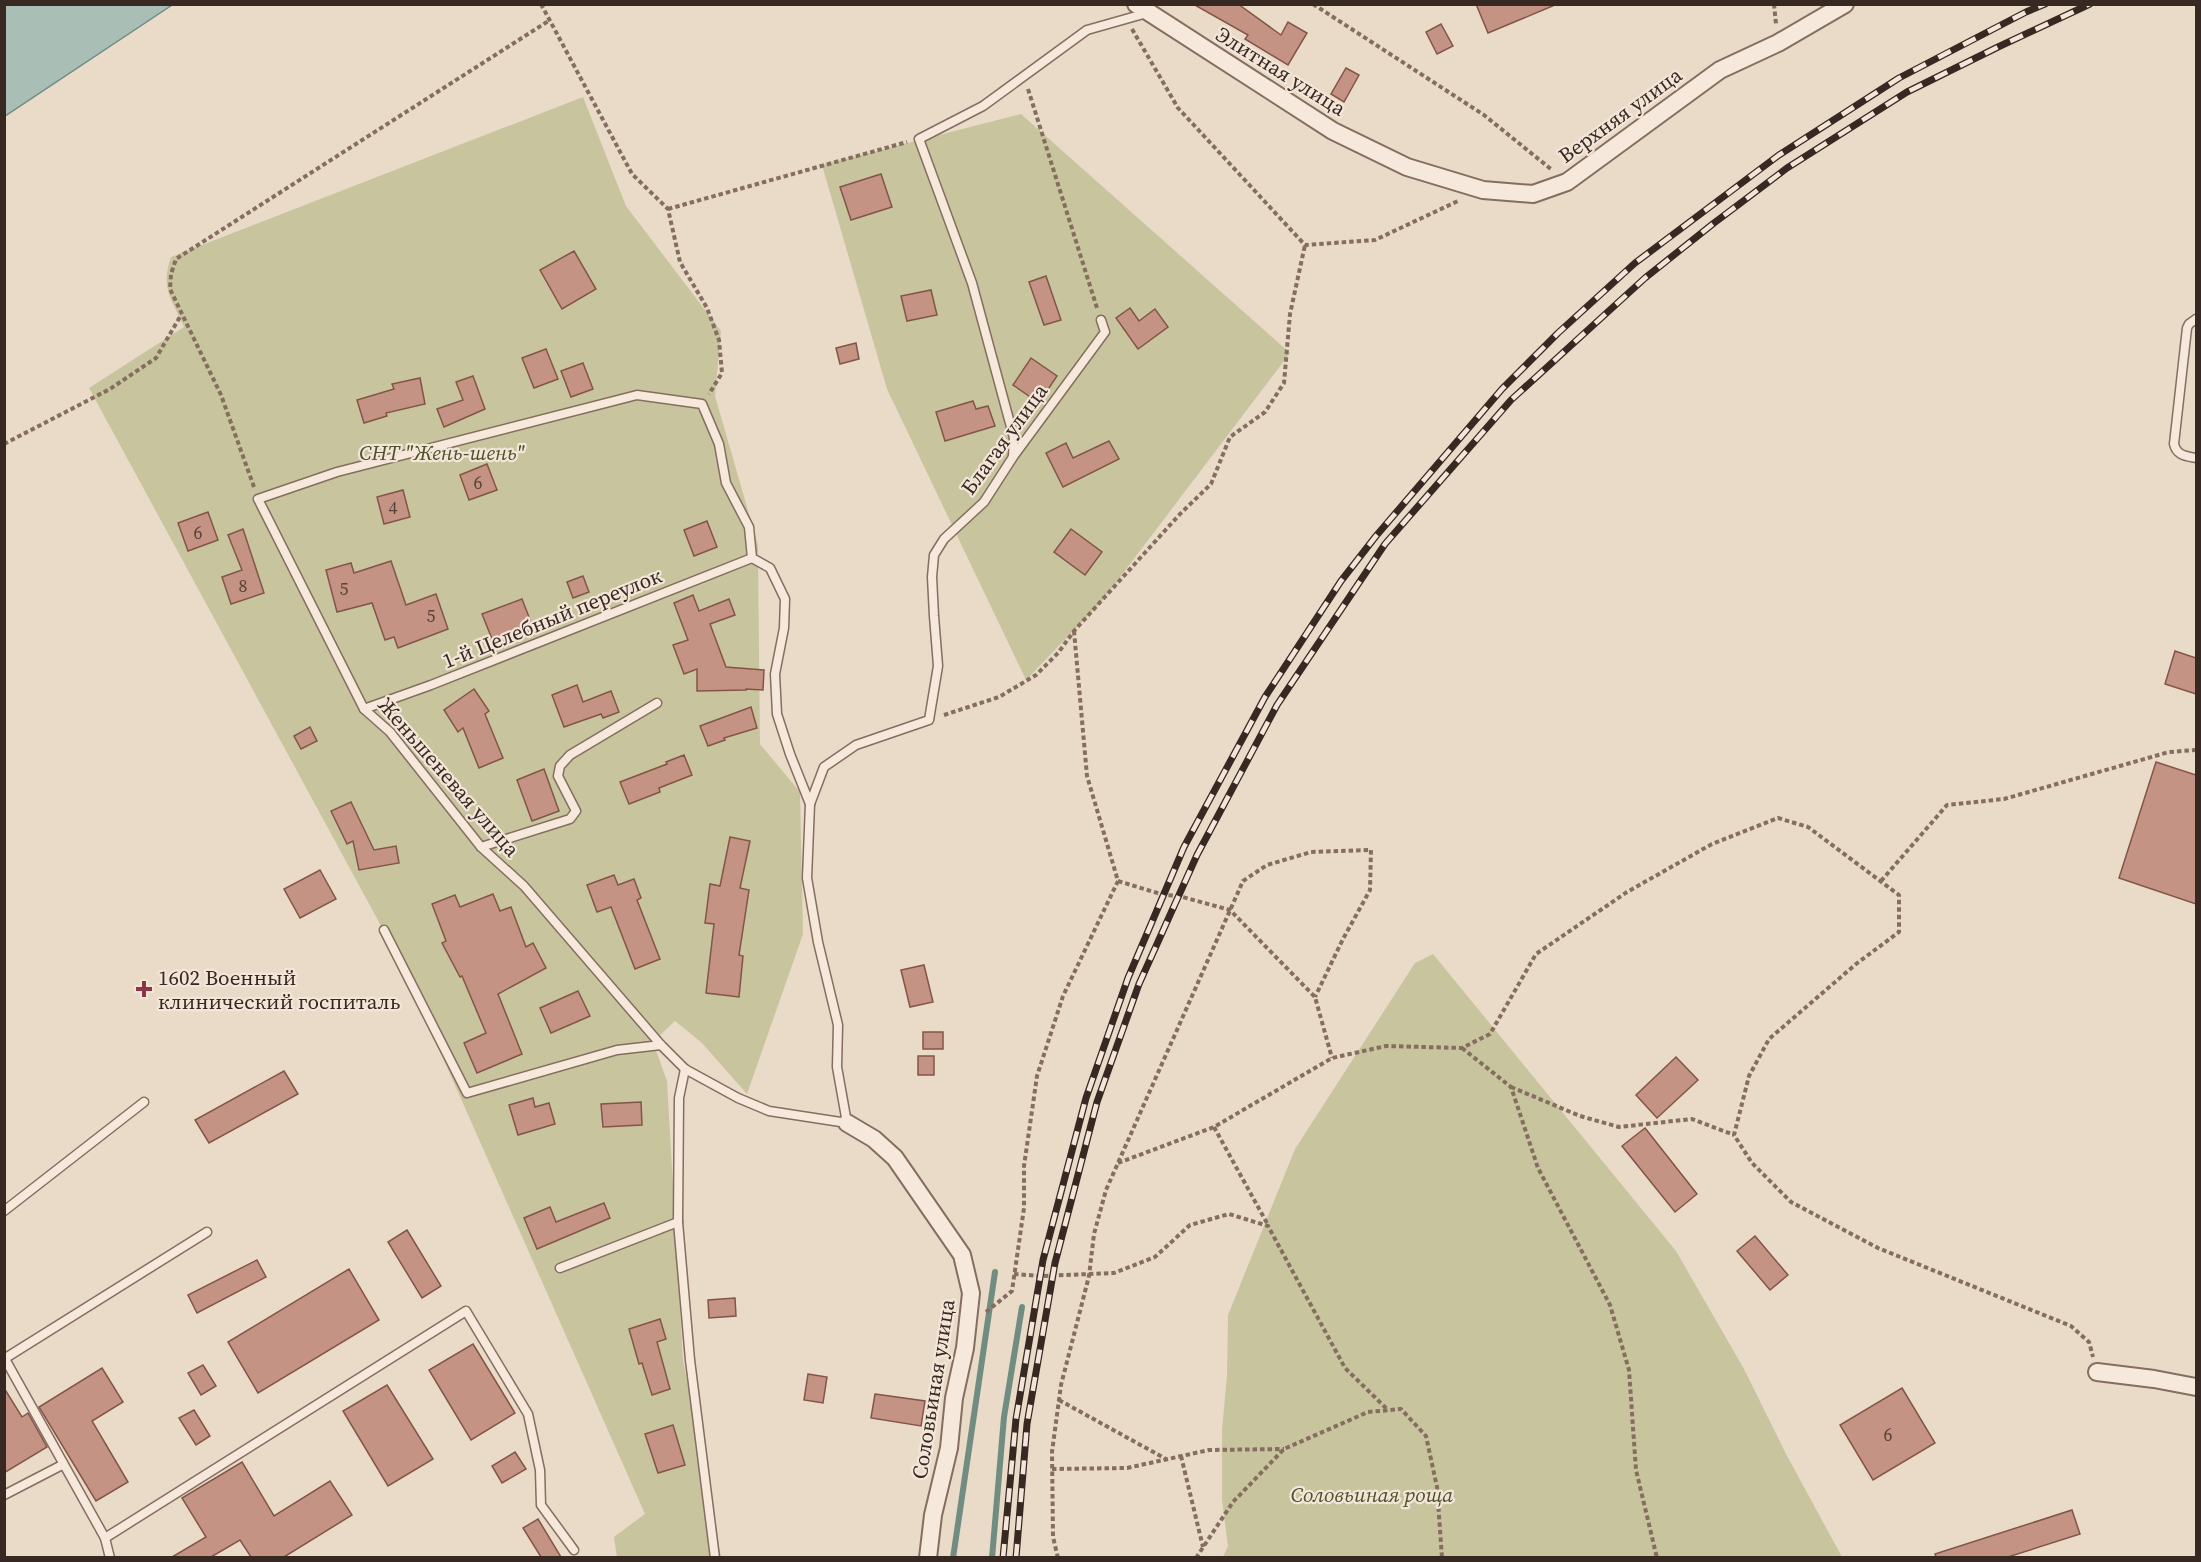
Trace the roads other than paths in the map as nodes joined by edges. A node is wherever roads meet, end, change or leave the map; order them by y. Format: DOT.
graph roads {
  1 [pos="1845,4"];
  2 [pos="1142,8"];
  3 [pos="1407,167"];
  4 [pos="2196,319"];
  5 [pos="1101,320"];
  6 [pos="1013,457"];
  7 [pos="2196,458"];
  8 [pos="752,558"];
  9 [pos="657,703"];
  10 [pos="364,710"];
  11 [pos="810,804"];
  12 [pos="481,847"];
  13 [pos="384,930"];
  14 [pos="661,1045"];
  15 [pos="685,1069"];
  16 [pos="144,1102"];
  17 [pos="847,1123"];
  18 [pos="4,1211"];
  19 [pos="678,1222"];
  20 [pos="207,1232"];
  21 [pos="560,1268"];
  22 [pos="5,1359"];
  23 [pos="2097,1372"];
  24 [pos="2196,1387"];
  25 [pos="62,1466"];
  26 [pos="4,1495"];
  27 [pos="105,1538"];
  28 [pos="574,1550"];
  29 [pos="110,1557"];
  30 [pos="715,1557"];
  31 [pos="928,1557"];
  1 -- 3 [label="street, Верхняя улица"];
  2 -- 3 [label="street, Элитная улица"];
  2 -- 6 [label="lane"];
  4 -- 7 [label="lane"];
  5 -- 6 [label="lane, Благая улица"];
  6 -- 11 [label="lane, Благая улица"];
  8 -- 10 [label="lane, 1-й Целебный переулок"];
  8 -- 10 [label="lane, Женьшеневая улица"];
  8 -- 11 [label="lane"];
  9 -- 12 [label="lane"];
  10 -- 12 [label="lane, Женьшеневая улица"];
  11 -- 17 [label="lane"];
  12 -- 14 [label="lane, Женьшеневая улица"];
  13 -- 14 [label="lane"];
  14 -- 15 [label="lane, Соловьиная улица"];
  15 -- 17 [label="lane, Соловьиная улица"];
  15 -- 19 [label="lane"];
  16 -- 18 [label="lane"];
  17 -- 31 [label="street, Соловьиная улица"];
  19 -- 21 [label="lane"];
  19 -- 30 [label="lane"];
  20 -- 22 [label="lane"];
  22 -- 25 [label="lane"];
  23 -- 24 [label="street"];
  25 -- 26 [label="lane"];
  25 -- 27 [label="lane"];
  27 -- 28 [label="lane"];
  27 -- 29 [label="lane"];
}
